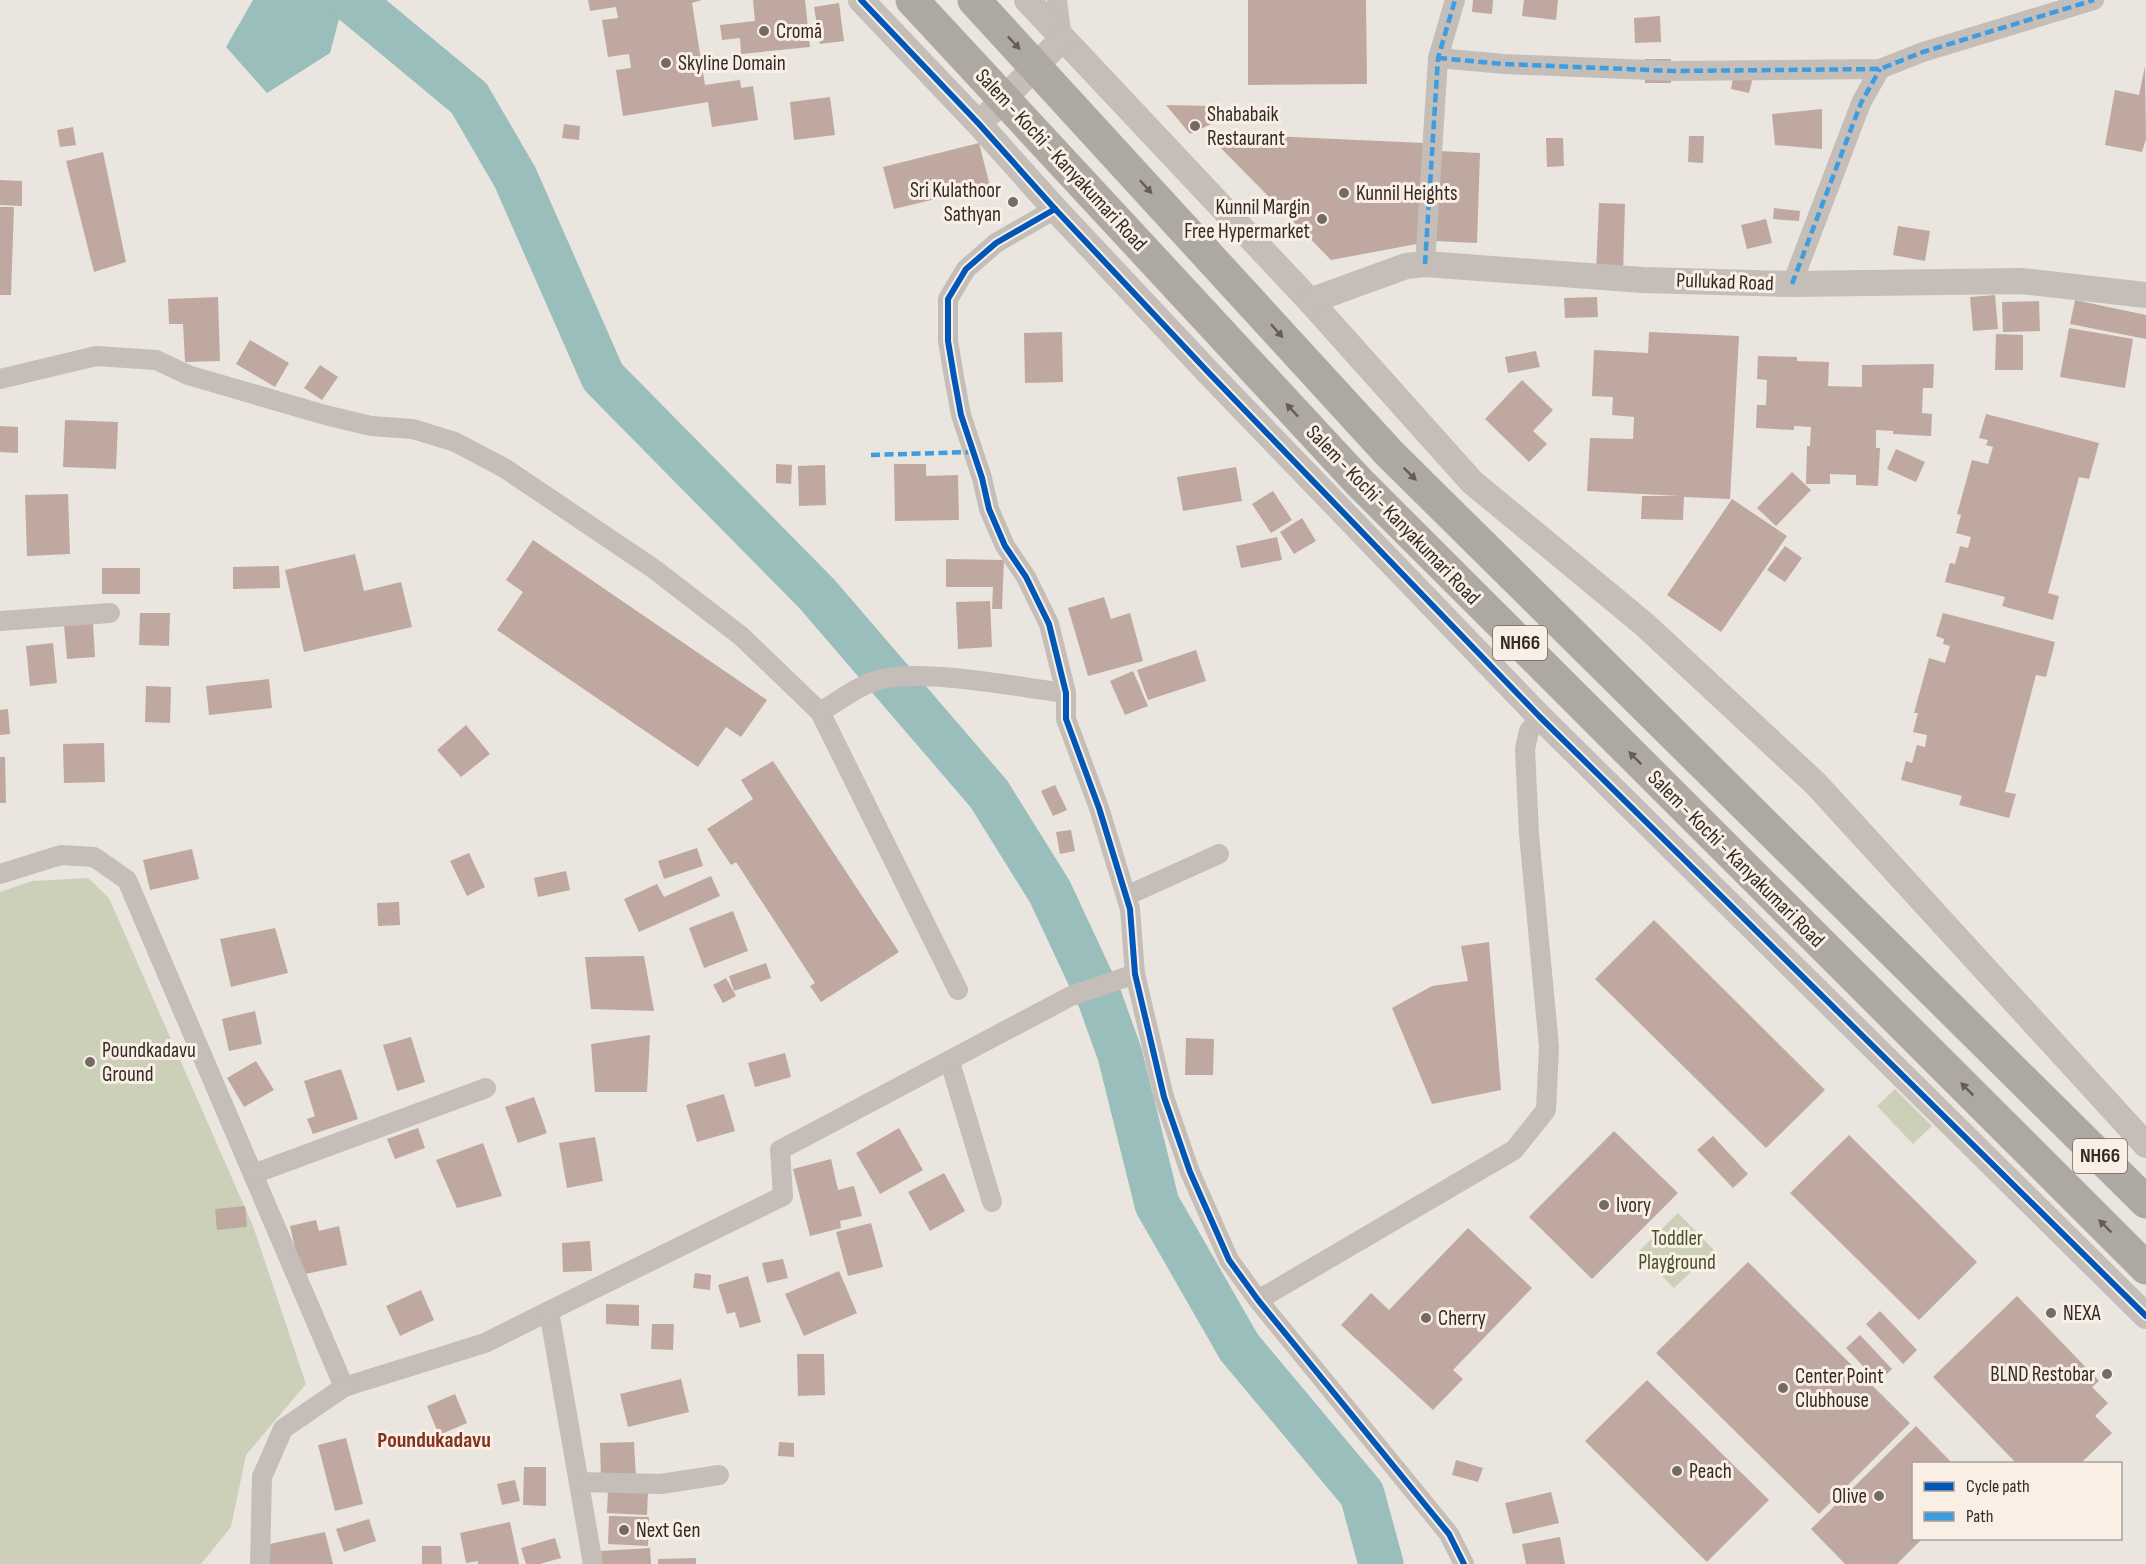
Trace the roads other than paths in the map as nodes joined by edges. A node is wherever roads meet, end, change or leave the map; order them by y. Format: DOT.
graph roads {
  1 [pos="861,0"];
  2 [pos="912,0"];
  3 [pos="974,0"];
  4 [pos="1027,0"];
  5 [pos="1057,0"];
  6 [pos="1455,0"];
  7 [pos="2094,0"];
  8 [pos="1062,39"];
  9 [pos="1438,58"];
  10 [pos="1036,66"];
  11 [pos="1880,69"];
  12 [pos="1004,99"];
  13 [pos="979,123"];
  14 [pos="1055,209"];
  15 [pos="1425,264"];
  16 [pos="1792,284"];
  17 [pos="2146,295"];
  18 [pos="1310,301"];
  19 [pos="0,379"];
  20 [pos="110,613"];
  21 [pos="0,621"];
  22 [pos="1066,693"];
  23 [pos="820,712"];
  24 [pos="1540,717"];
  25 [pos="1219,854"];
  26 [pos="0,874"];
  27 [pos="1126,896"];
  28 [pos="1126,977"];
  29 [pos="958,990"];
  30 [pos="950,1062"];
  31 [pos="486,1088"];
  32 [pos="2146,1145"];
  33 [pos="253,1174"];
  34 [pos="992,1202"];
  35 [pos="2146,1202"];
  36 [pos="2146,1268"];
  37 [pos="1258,1300"];
  38 [pos="549,1311"];
  39 [pos="2146,1316"];
  40 [pos="344,1387"];
  41 [pos="719,1475"];
  42 [pos="579,1482"];
  43 [pos="260,1564"];
  44 [pos="593,1564"];
  45 [pos="1464,1564"];
  1 -- 13 [label="street"];
  2 -- 12 [label="highway, Salem - Kochi - Kanyakumari Road / NH66"];
  3 -- 10 [label="highway, Salem - Kochi - Kanyakumari Road / NH66, one-way"];
  4 -- 8 [label="street"];
  5 -- 8 [label="street"];
  6 -- 9 [label="street"];
  7 -- 11 [label="street"];
  8 -- 10 [label="street"];
  8 -- 18 [label="street"];
  9 -- 11 [label="street"];
  9 -- 15 [label="street"];
  10 -- 12 [label="street"];
  10 -- 35 [label="highway, Salem - Kochi - Kanyakumari Road / NH66, one-way"];
  11 -- 16 [label="street"];
  12 -- 13 [label="street"];
  36 -- 12 [label="highway, Salem - Kochi - Kanyakumari Road / NH66, one-way"];
  13 -- 14 [label="street"];
  14 -- 22 [label="street"];
  14 -- 24 [label="street"];
  15 -- 16 [label="street, Pullukad Road"];
  15 -- 18 [label="street, Pullukad Road"];
  16 -- 17 [label="street, Pullukad Road"];
  18 -- 32 [label="street"];
  19 -- 23 [label="street"];
  20 -- 21 [label="street"];
  22 -- 23 [label="street"];
  22 -- 27 [label="street"];
  23 -- 29 [label="street"];
  24 -- 37 [label="street"];
  24 -- 39 [label="street"];
  25 -- 27 [label="street"];
  26 -- 33 [label="street"];
  27 -- 28 [label="street"];
  28 -- 30 [label="street"];
  28 -- 37 [label="street"];
  30 -- 34 [label="street"];
  30 -- 38 [label="street"];
  31 -- 33 [label="street"];
  33 -- 40 [label="street"];
  37 -- 45 [label="street"];
  38 -- 40 [label="street"];
  38 -- 42 [label="street"];
  40 -- 43 [label="street"];
  41 -- 42 [label="street"];
  42 -- 44 [label="street"];
}
